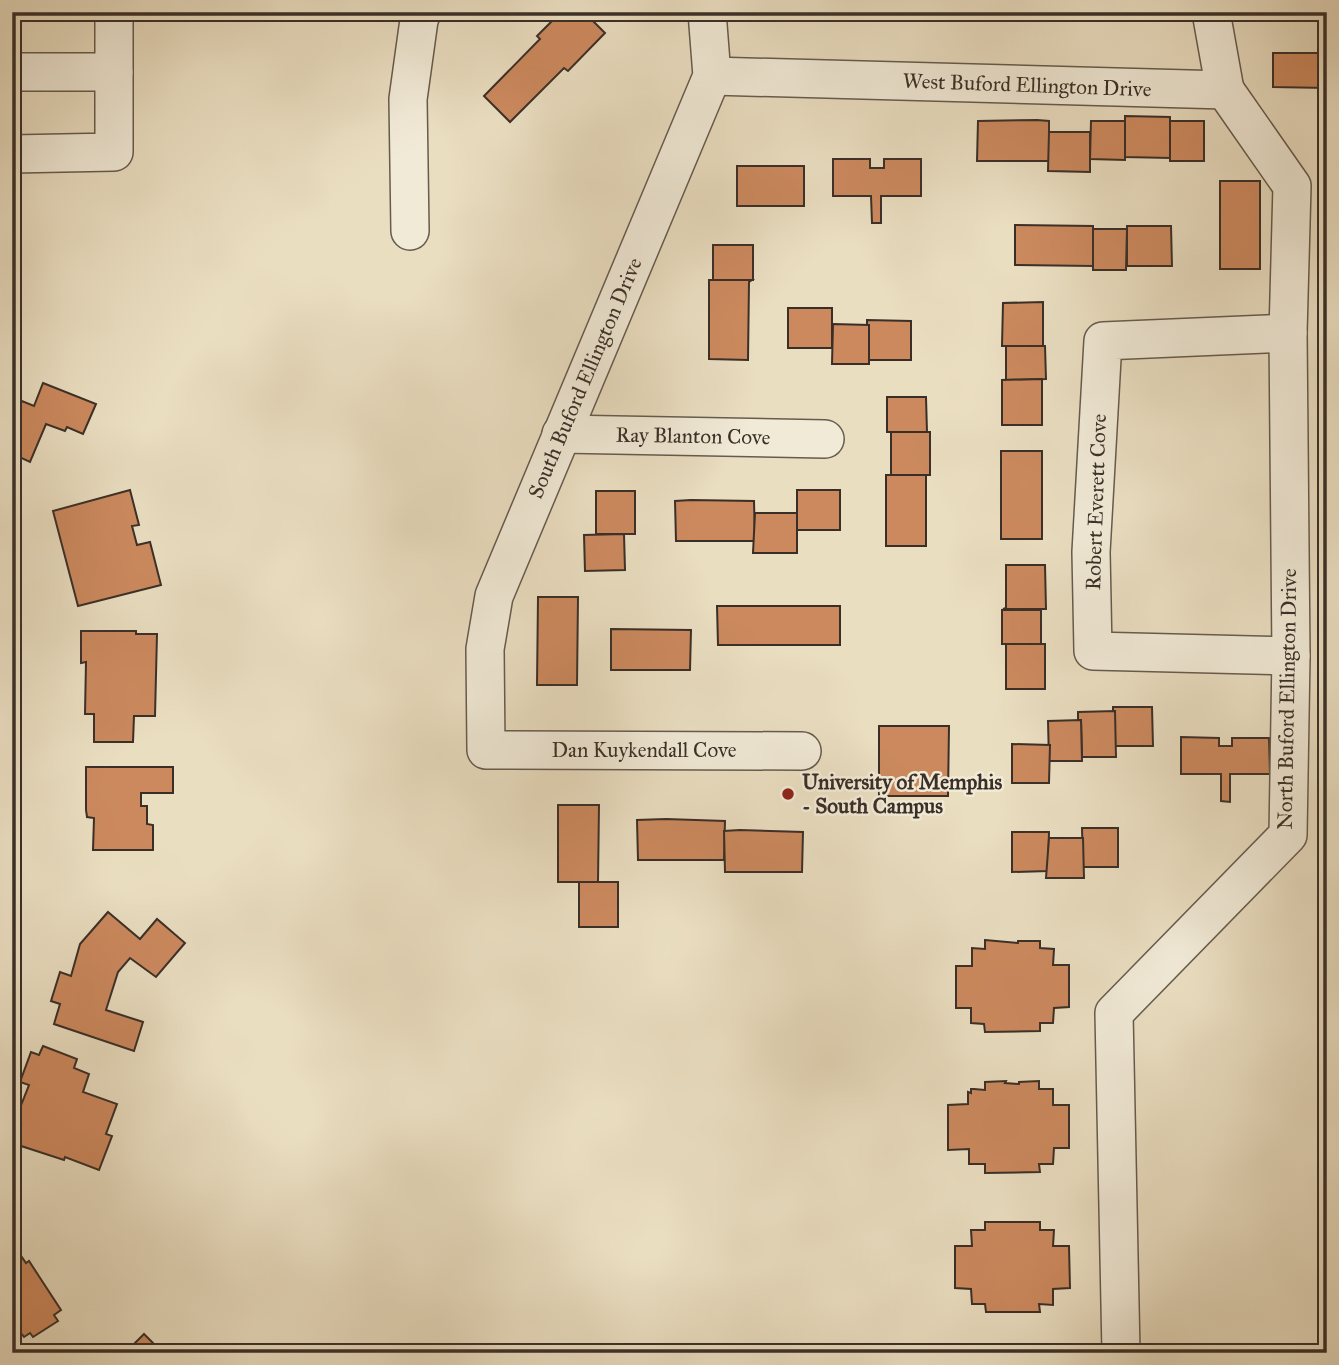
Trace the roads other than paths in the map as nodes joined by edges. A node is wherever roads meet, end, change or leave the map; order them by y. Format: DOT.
graph roads {
  1 [pos="114,12"];
  2 [pos="422,12"];
  3 [pos="707,12"];
  4 [pos="1211,12"];
  5 [pos="12,72"];
  6 [pos="114,72"];
  7 [pos="712,76"];
  8 [pos="1226,90"];
  9 [pos="12,154"];
  10 [pos="410,231"];
  11 [pos="1288,333"];
  12 [pos="561,434"];
  13 [pos="825,439"];
  14 [pos="1291,656"];
  15 [pos="486,750"];
  16 [pos="802,751"];
  17 [pos="1121,1353"];
  1 -- 6 [label="street"];
  2 -- 10 [label="street"];
  3 -- 7 [label="street, South Buford Ellington Drive"];
  4 -- 8 [label="street"];
  5 -- 6 [label="street"];
  6 -- 9 [label="street"];
  7 -- 8 [label="street, West Buford Ellington Drive"];
  7 -- 12 [label="street, South Buford Ellington Drive"];
  8 -- 11 [label="street, North Buford Ellington Drive"];
  11 -- 14 [label="street, North Buford Ellington Drive"];
  11 -- 14 [label="street, Robert Everett Cove"];
  12 -- 13 [label="street, Ray Blanton Cove"];
  12 -- 15 [label="street, South Buford Ellington Drive"];
  14 -- 17 [label="street, North Buford Ellington Drive"];
  15 -- 16 [label="street, Dan Kuykendall Cove"];
}
